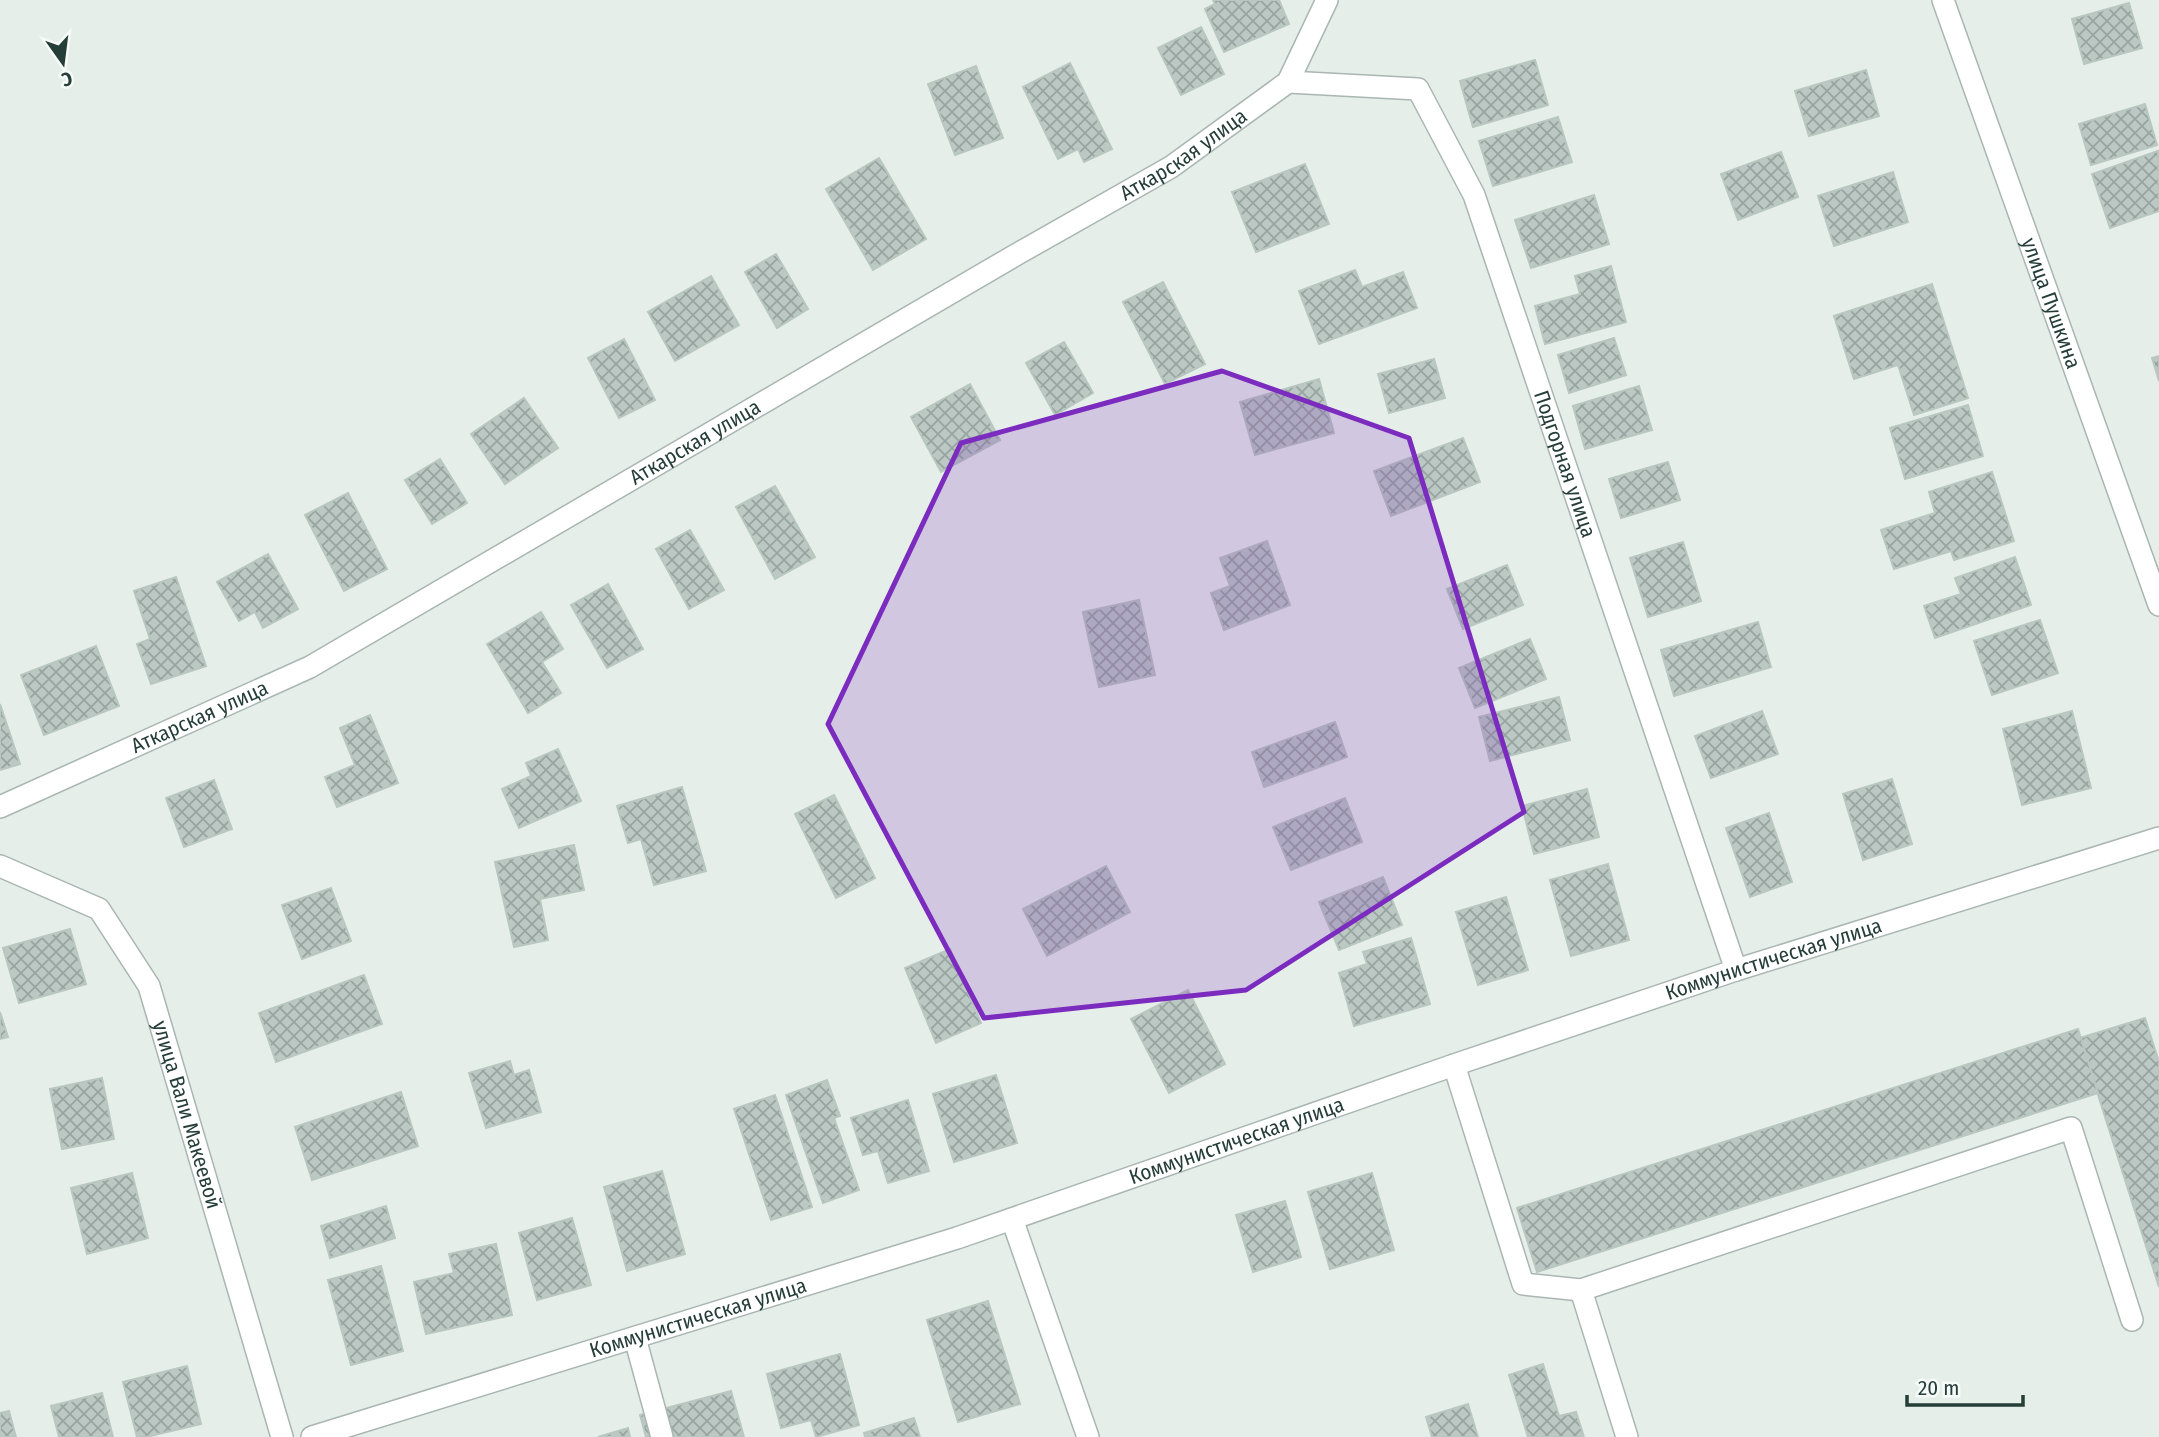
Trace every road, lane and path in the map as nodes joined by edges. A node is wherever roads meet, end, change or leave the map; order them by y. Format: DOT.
graph roads {
  1 [pos="1327,0"];
  2 [pos="1943,0"];
  3 [pos="1288,82"];
  4 [pos="2159,605"];
  5 [pos="0,807"];
  6 [pos="2159,838"];
  7 [pos="0,866"];
  8 [pos="1736,970"];
  9 [pos="1454,1065"];
  10 [pos="1012,1219"];
  11 [pos="1581,1290"];
  12 [pos="2132,1320"];
  13 [pos="635,1338"];
  14 [pos="282,1437"];
  15 [pos="312,1437"];
  16 [pos="662,1437"];
  17 [pos="1088,1437"];
  18 [pos="1627,1437"];
  1 -- 3 [label="street, Аткарская улица"];
  2 -- 4 [label="street, улица Пушкина"];
  3 -- 5 [label="street, Аткарская улица"];
  3 -- 8 [label="street, Подгорная улица"];
  6 -- 8 [label="street, Коммунистическая улица"];
  7 -- 14 [label="street, улица Вали Макеевой"];
  8 -- 9 [label="street, Коммунистическая улица"];
  9 -- 10 [label="street, Коммунистическая улица"];
  9 -- 11 [label="street"];
  10 -- 13 [label="street, Коммунистическая улица"];
  10 -- 17 [label="street"];
  11 -- 12 [label="street"];
  11 -- 18 [label="street"];
  13 -- 15 [label="street, Коммунистическая улица"];
  13 -- 16 [label="street"];
}
